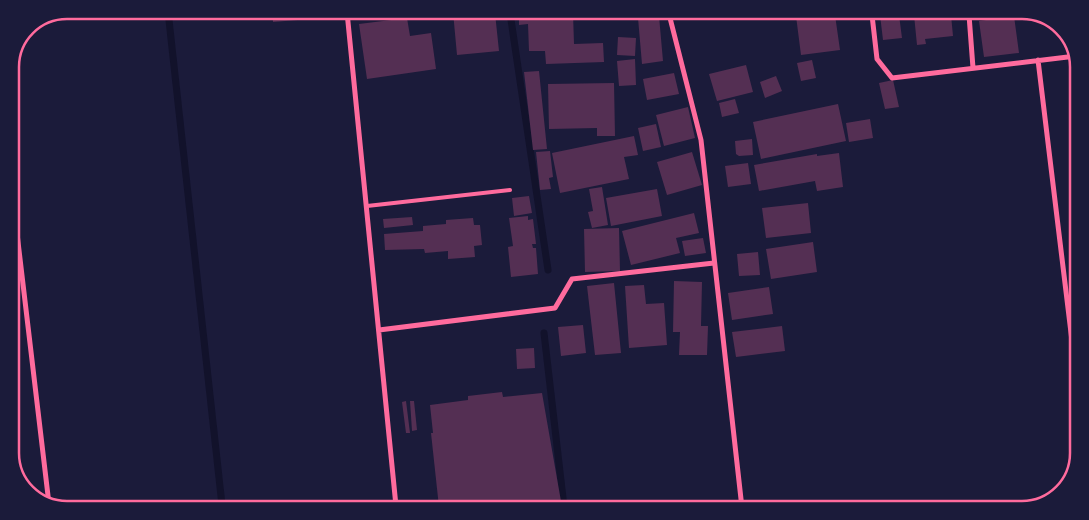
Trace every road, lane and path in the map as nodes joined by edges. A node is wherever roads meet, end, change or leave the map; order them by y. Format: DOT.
graph roads {
  1 [pos="348,19"];
  2 [pos="670,19"];
  3 [pos="872,19"];
  4 [pos="969,19"];
  5 [pos="1069,57"];
  6 [pos="1038,60"];
  7 [pos="973,68"];
  8 [pos="510,190"];
  9 [pos="367,206"];
  10 [pos="19,250"];
  11 [pos="714,263"];
  12 [pos="1070,325"];
  13 [pos="379,330"];
  14 [pos="48,497"];
  15 [pos="396,501"];
  16 [pos="741,501"];
  1 -- 9 [label="street"];
  2 -- 11 [label="street"];
  3 -- 7 [label="street"];
  4 -- 7 [label="street"];
  5 -- 6 [label="street"];
  6 -- 7 [label="street"];
  6 -- 12 [label="street"];
  8 -- 9 [label="lane"];
  9 -- 13 [label="street"];
  10 -- 14 [label="street"];
  11 -- 13 [label="street"];
  11 -- 16 [label="street"];
  13 -- 15 [label="street"];
}
